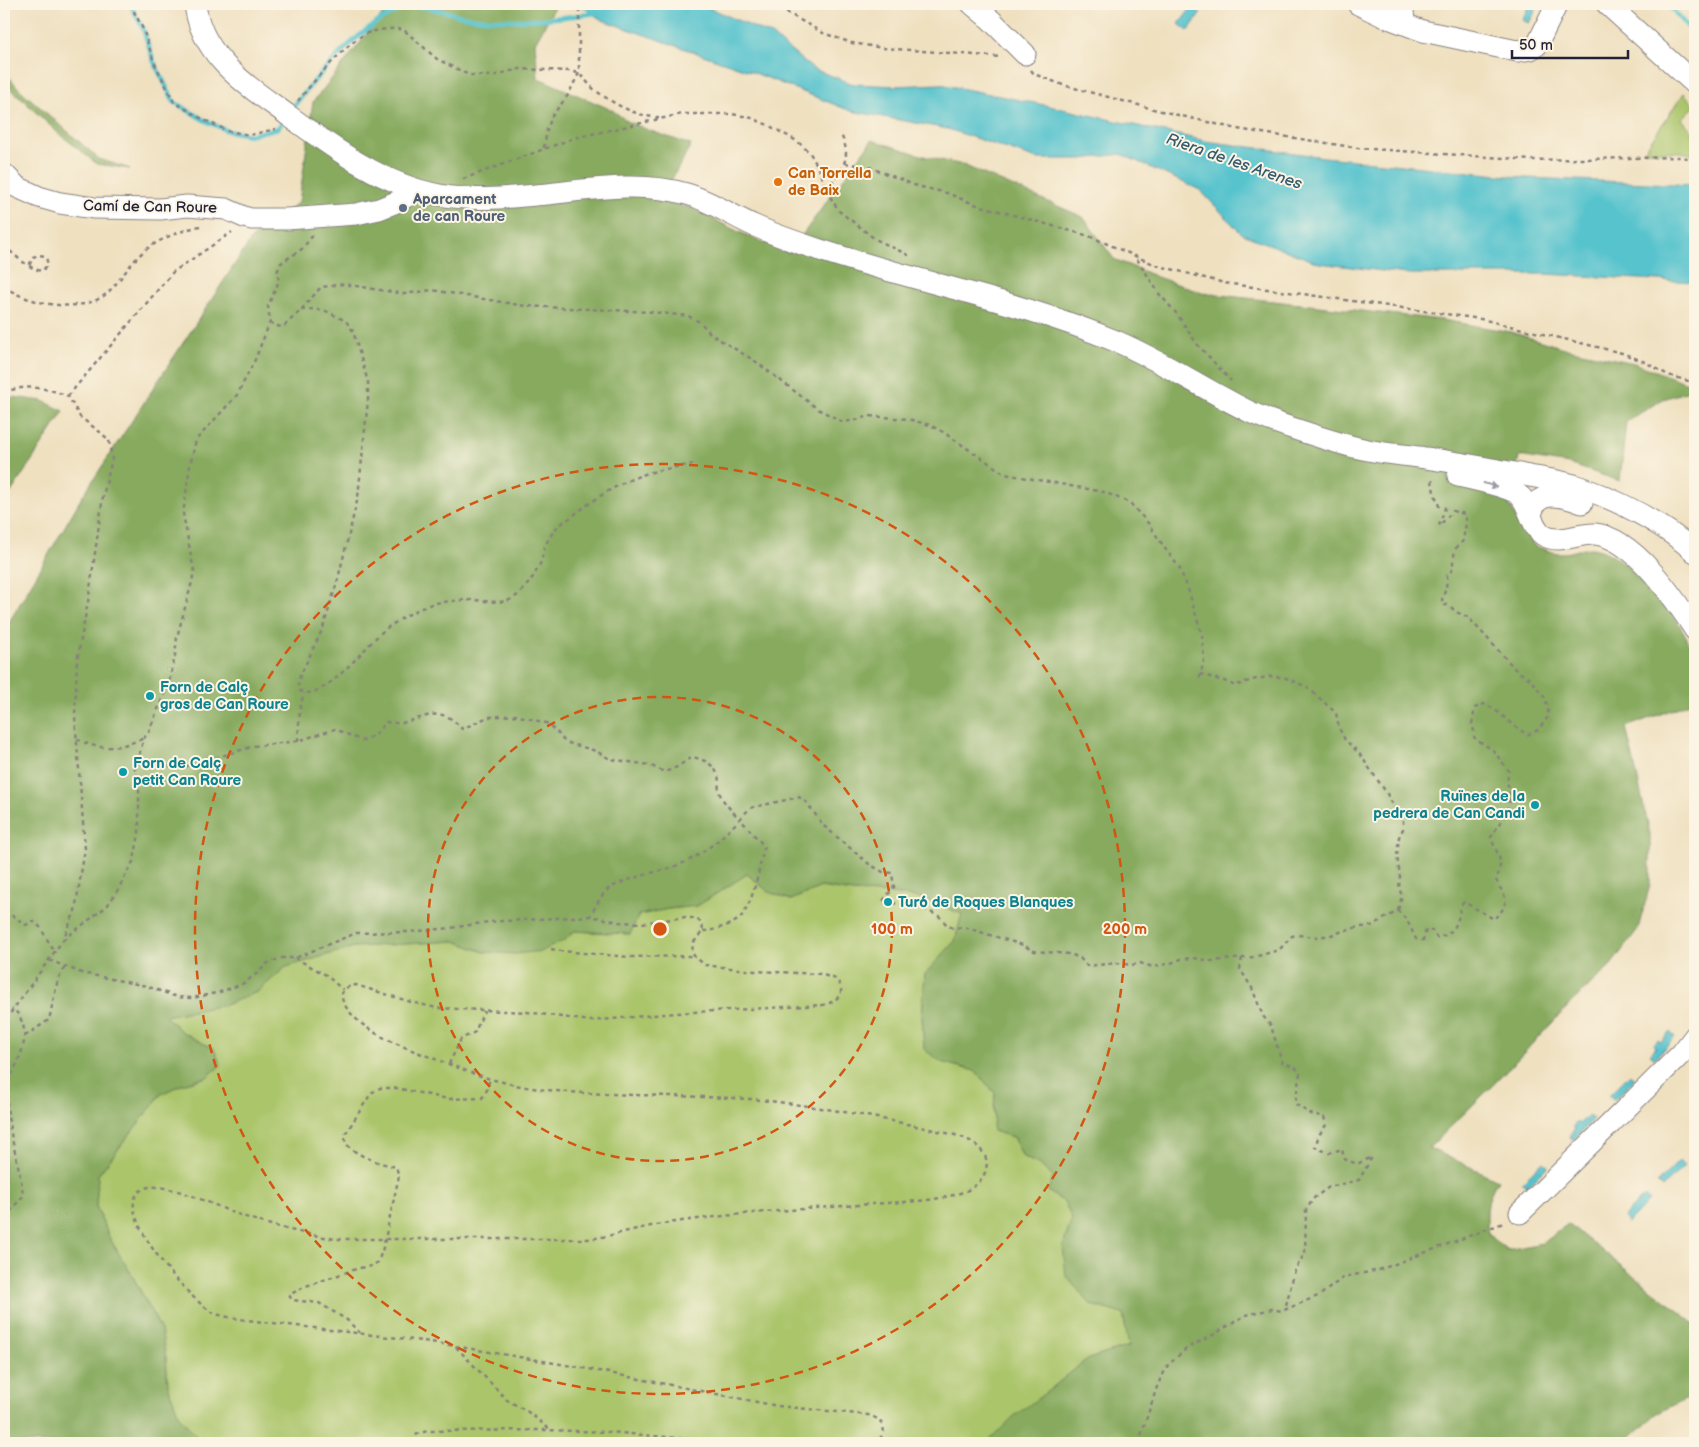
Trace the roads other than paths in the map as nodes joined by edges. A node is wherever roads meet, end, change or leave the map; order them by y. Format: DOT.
graph roads {
  1 [pos="195,4"];
  2 [pos="972,4"];
  3 [pos="1358,4"];
  4 [pos="1400,4"];
  5 [pos="1557,4"];
  6 [pos="1607,4"];
  7 [pos="1404,24"];
  8 [pos="1025,54"];
  9 [pos="1695,84"];
  10 [pos="4,174"];
  11 [pos="418,190"];
  12 [pos="1421,460"];
  13 [pos="1546,479"];
  14 [pos="1529,510"];
  15 [pos="1659,524"];
  16 [pos="1695,552"];
  17 [pos="1695,630"];
  18 [pos="1695,1036"];
  19 [pos="1520,1213"];
  1 -- 11 [label="street"];
  2 -- 8 [label="street"];
  3 -- 7 [label="street"];
  4 -- 7 [label="street"];
  5 -- 7 [label="street"];
  6 -- 9 [label="street"];
  10 -- 11 [label="street, Camí de Can Roure"];
  11 -- 12 [label="street"];
  12 -- 13 [label="street"];
  12 -- 14 [label="street, one-way"];
  13 -- 14 [label="street"];
  13 -- 15 [label="street"];
  14 -- 15 [label="street"];
  14 -- 17 [label="street"];
  15 -- 16 [label="street"];
  18 -- 19 [label="street"];
}
